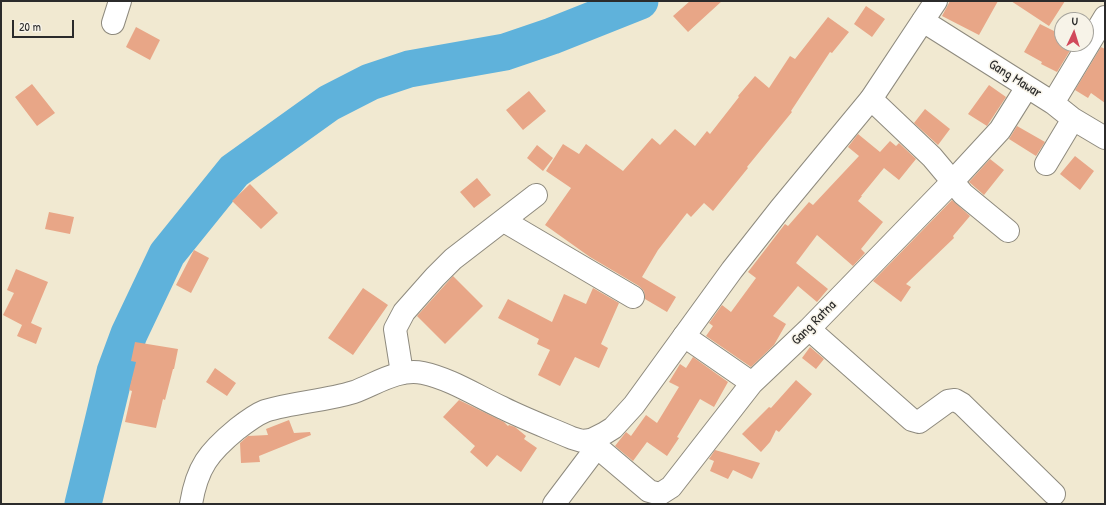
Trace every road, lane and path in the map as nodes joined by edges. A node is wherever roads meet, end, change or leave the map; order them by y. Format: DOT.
graph roads {
  1 [pos="120,1"];
  2 [pos="936,1"];
  3 [pos="1105,17"];
  4 [pos="924,21"];
  5 [pos="113,23"];
  6 [pos="1027,87"];
  7 [pos="871,99"];
  8 [pos="1053,103"];
  9 [pos="1073,118"];
  10 [pos="1105,138"];
  11 [pos="1046,164"];
  12 [pos="952,182"];
  13 [pos="536,195"];
  14 [pos="504,221"];
  15 [pos="1008,231"];
  16 [pos="633,297"];
  17 [pos="809,329"];
  18 [pos="684,336"];
  19 [pos="402,373"];
  20 [pos="752,383"];
  21 [pos="594,444"];
  22 [pos="1054,494"];
  23 [pos="191,504"];
  24 [pos="554,504"];
  1 -- 5 [label="street"];
  2 -- 4 [label="street"];
  3 -- 8 [label="street"];
  4 -- 6 [label="street, Gang Mawar"];
  4 -- 7 [label="street"];
  6 -- 8 [label="street, Gang Mawar"];
  6 -- 12 [label="street, Gang Ratna"];
  7 -- 12 [label="street"];
  7 -- 18 [label="street"];
  8 -- 9 [label="street, Gang Mawar"];
  9 -- 10 [label="street, Gang Mawar"];
  9 -- 11 [label="street"];
  12 -- 15 [label="street"];
  12 -- 17 [label="street, Gang Ratna"];
  13 -- 14 [label="street"];
  14 -- 16 [label="street"];
  14 -- 19 [label="street"];
  17 -- 20 [label="street, Gang Ratna"];
  17 -- 22 [label="street"];
  18 -- 20 [label="street"];
  18 -- 21 [label="street"];
  19 -- 21 [label="street"];
  19 -- 23 [label="street"];
  20 -- 21 [label="street, Gang Ratna"];
  21 -- 24 [label="street"];
}
